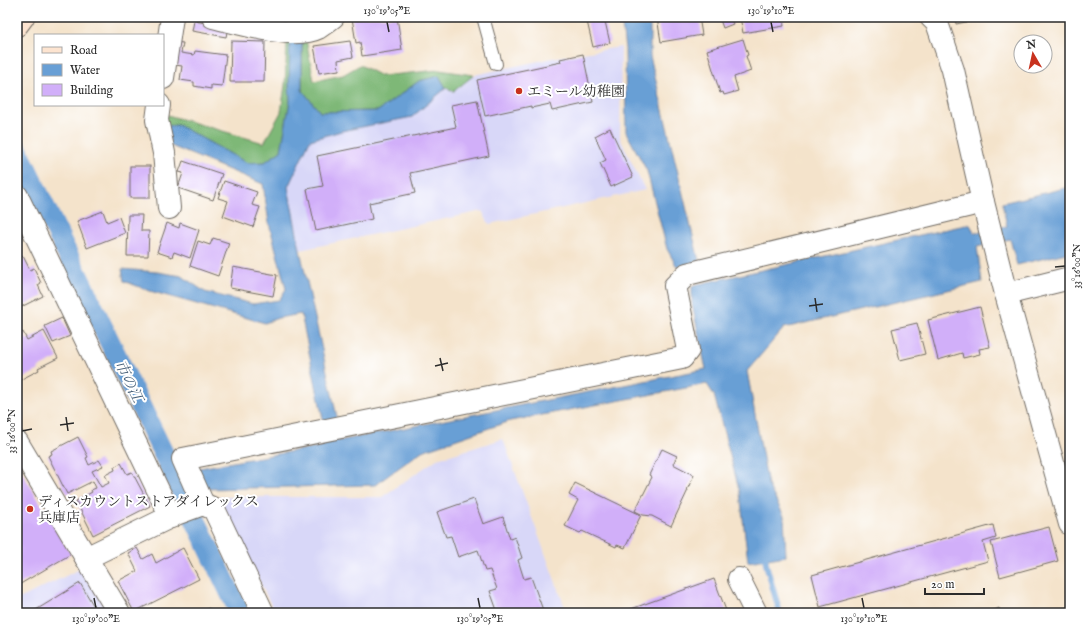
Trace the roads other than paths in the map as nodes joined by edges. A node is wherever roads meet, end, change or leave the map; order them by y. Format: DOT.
graph roads {
  1 [pos="23,17"];
  2 [pos="172,17"];
  3 [pos="213,17"];
  4 [pos="333,17"];
  5 [pos="483,17"];
  6 [pos="931,17"];
  7 [pos="248,21"];
  8 [pos="17,25"];
  9 [pos="496,64"];
  10 [pos="164,71"];
  11 [pos="159,106"];
  12 [pos="17,196"];
  13 [pos="983,202"];
  14 [pos="168,208"];
  15 [pos="1070,278"];
  16 [pos="1006,294"];
  17 [pos="17,442"];
  18 [pos="201,505"];
  19 [pos="174,516"];
  20 [pos="1070,524"];
  21 [pos="86,558"];
  22 [pos="739,579"];
  23 [pos="119,613"];
  24 [pos="263,613"];
  25 [pos="756,613"];
  1 -- 8 [label="main road"];
  2 -- 10 [label="street"];
  3 -- 7 [label="street"];
  4 -- 7 [label="street"];
  5 -- 9 [label="lane"];
  6 -- 13 [label="street"];
  11 -- 14 [label="street"];
  12 -- 19 [label="street"];
  13 -- 16 [label="street"];
  13 -- 18 [label="street"];
  15 -- 16 [label="street"];
  16 -- 20 [label="street"];
  17 -- 21 [label="street"];
  18 -- 19 [label="street"];
  18 -- 24 [label="street"];
  19 -- 21 [label="street"];
  21 -- 23 [label="street"];
  22 -- 25 [label="street"];
}
